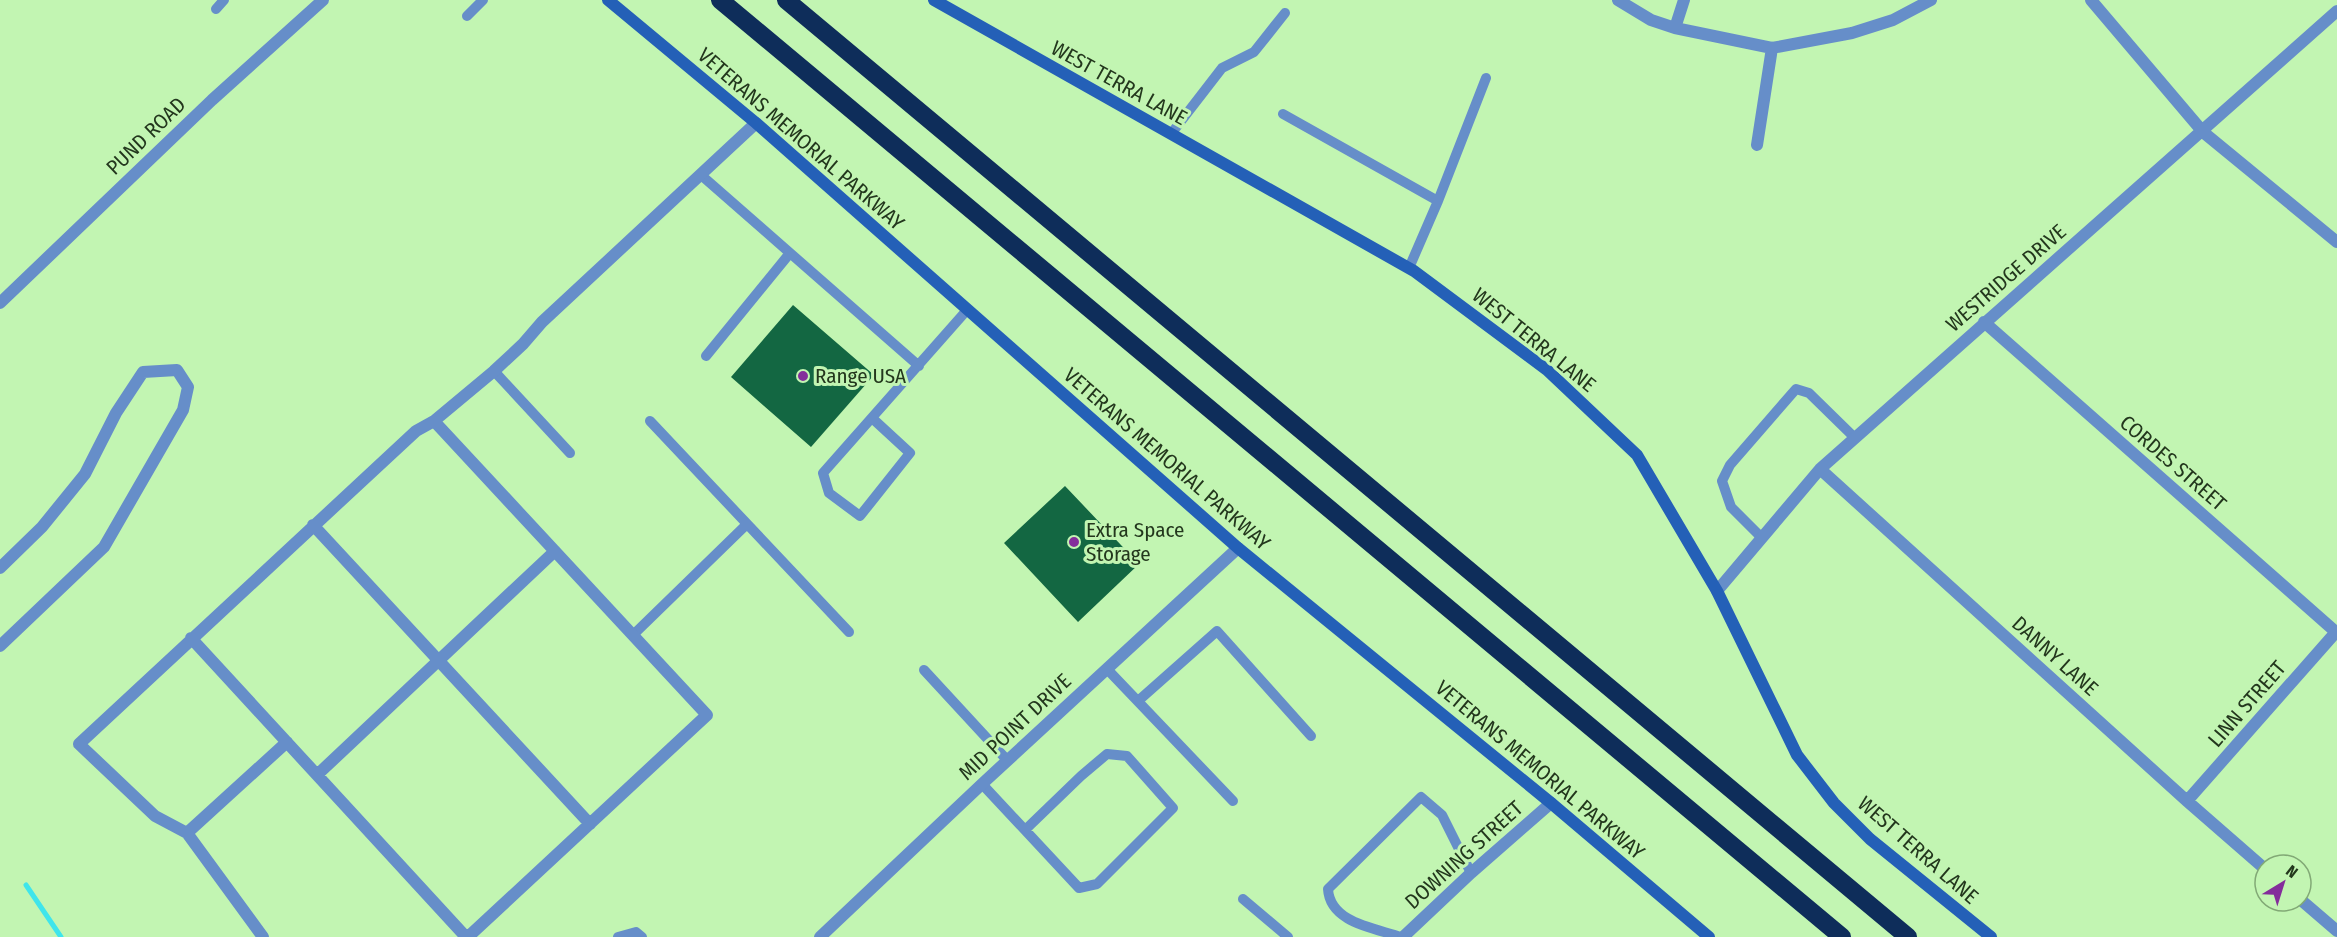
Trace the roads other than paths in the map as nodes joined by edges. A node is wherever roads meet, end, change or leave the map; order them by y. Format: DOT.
graph roads {
  1 [pos="224,0"];
  2 [pos="323,0"];
  3 [pos="483,0"];
  4 [pos="608,0"];
  5 [pos="720,0"];
  6 [pos="786,0"];
  7 [pos="934,0"];
  8 [pos="1618,0"];
  9 [pos="1684,0"];
  10 [pos="1931,0"];
  11 [pos="2091,0"];
  12 [pos="216,9"];
  13 [pos="2337,11"];
  14 [pos="1285,14"];
  15 [pos="467,16"];
  16 [pos="1675,28"];
  17 [pos="1772,48"];
  18 [pos="1486,78"];
  19 [pos="1283,114"];
  20 [pos="756,123"];
  21 [pos="2203,132"];
  22 [pos="1171,135"];
  23 [pos="1757,145"];
  24 [pos="701,175"];
  25 [pos="1438,201"];
  26 [pos="2337,242"];
  27 [pos="790,253"];
  28 [pos="1409,268"];
  29 [pos="0,303"];
  30 [pos="968,310"];
  31 [pos="1984,322"];
  32 [pos="706,356"];
  33 [pos="919,366"];
  34 [pos="494,370"];
  35 [pos="872,418"];
  36 [pos="434,421"];
  37 [pos="651,421"];
  38 [pos="1855,438"];
  39 [pos="570,453"];
  40 [pos="1820,470"];
  41 [pos="313,525"];
  42 [pos="746,525"];
  43 [pos="1762,538"];
  44 [pos="1238,548"];
  45 [pos="555,551"];
  46 [pos="2,561"];
  47 [pos="1717,591"];
  48 [pos="849,633"];
  49 [pos="2337,633"];
  50 [pos="633,635"];
  51 [pos="191,638"];
  52 [pos="0,646"];
  53 [pos="438,660"];
  54 [pos="1107,669"];
  55 [pos="924,670"];
  56 [pos="1138,701"];
  57 [pos="1311,736"];
  58 [pos="287,742"];
  59 [pos="1007,760"];
  60 [pos="317,775"];
  61 [pos="982,783"];
  62 [pos="1233,801"];
  63 [pos="2187,801"];
  64 [pos="1551,803"];
  65 [pos="590,824"];
  66 [pos="1025,830"];
  67 [pos="187,833"];
  68 [pos="2253,859"];
  69 [pos="1471,873"];
  70 [pos="1243,899"];
  71 [pos="2313,910"];
  72 [pos="2337,931"];
  73 [pos="263,937"];
  74 [pos="467,937"];
  75 [pos="618,937"];
  76 [pos="642,937"];
  77 [pos="820,937"];
  78 [pos="1288,937"];
  79 [pos="1402,937"];
  80 [pos="1709,937"];
  81 [pos="1842,937"];
  82 [pos="1908,937"];
  83 [pos="1991,937"];
  1 -- 12 [label="lane"];
  2 -- 29 [label="street, PUND ROAD"];
  3 -- 15 [label="lane"];
  4 -- 20 [label="street, VETERANS MEMORIAL PARKWAY"];
  5 -- 81 [label="highway"];
  6 -- 82 [label="highway"];
  7 -- 22 [label="street, WEST TERRA LANE"];
  8 -- 16 [label="street"];
  9 -- 16 [label="street"];
  10 -- 17 [label="street"];
  11 -- 21 [label="street"];
  13 -- 21 [label="street, WESTRIDGE DRIVE"];
  14 -- 22 [label="lane"];
  16 -- 17 [label="street"];
  17 -- 23 [label="street"];
  18 -- 25 [label="lane"];
  19 -- 25 [label="lane"];
  20 -- 24 [label="street"];
  20 -- 30 [label="street, VETERANS MEMORIAL PARKWAY"];
  21 -- 26 [label="street"];
  21 -- 31 [label="street, WESTRIDGE DRIVE"];
  22 -- 28 [label="street, WEST TERRA LANE"];
  24 -- 27 [label="lane"];
  24 -- 34 [label="street"];
  25 -- 28 [label="lane"];
  27 -- 32 [label="lane"];
  27 -- 33 [label="lane"];
  28 -- 47 [label="street, WEST TERRA LANE"];
  30 -- 33 [label="lane"];
  30 -- 44 [label="street, VETERANS MEMORIAL PARKWAY"];
  31 -- 38 [label="street, WESTRIDGE DRIVE"];
  31 -- 49 [label="street, CORDES STREET"];
  33 -- 35 [label="lane"];
  34 -- 36 [label="street"];
  34 -- 39 [label="lane"];
  35 -- 35 [label="lane"];
  36 -- 41 [label="street"];
  36 -- 45 [label="street"];
  37 -- 42 [label="lane"];
  38 -- 40 [label="street, WESTRIDGE DRIVE"];
  38 -- 43 [label="lane"];
  40 -- 43 [label="street, WESTRIDGE DRIVE"];
  40 -- 63 [label="street, DANNY LANE"];
  41 -- 51 [label="street"];
  41 -- 53 [label="street"];
  42 -- 48 [label="lane"];
  42 -- 50 [label="lane"];
  43 -- 47 [label="street, WESTRIDGE DRIVE"];
  44 -- 54 [label="street, MID POINT DRIVE"];
  44 -- 64 [label="street, VETERANS MEMORIAL PARKWAY"];
  45 -- 50 [label="street"];
  45 -- 53 [label="street"];
  46 -- 52 [label="street"];
  47 -- 83 [label="street, WEST TERRA LANE"];
  49 -- 63 [label="street, LINN STREET"];
  50 -- 65 [label="street"];
  51 -- 58 [label="street"];
  51 -- 67 [label="street"];
  53 -- 60 [label="street"];
  53 -- 65 [label="street"];
  54 -- 56 [label="lane"];
  54 -- 59 [label="street, MID POINT DRIVE"];
  55 -- 59 [label="lane"];
  56 -- 57 [label="lane"];
  56 -- 62 [label="lane"];
  58 -- 60 [label="street"];
  58 -- 67 [label="street"];
  59 -- 61 [label="street, MID POINT DRIVE"];
  60 -- 74 [label="street"];
  61 -- 66 [label="lane"];
  61 -- 77 [label="street, MID POINT DRIVE"];
  63 -- 68 [label="street, DANNY LANE"];
  64 -- 69 [label="street, DOWNING STREET"];
  64 -- 80 [label="street, VETERANS MEMORIAL PARKWAY"];
  65 -- 74 [label="street"];
  66 -- 66 [label="lane"];
  67 -- 73 [label="street"];
  69 -- 79 [label="street, DOWNING STREET"];
  69 -- 79 [label="lane"];
  70 -- 78 [label="lane"];
  71 -- 72 [label="street"];
  75 -- 76 [label="lane"];
}
